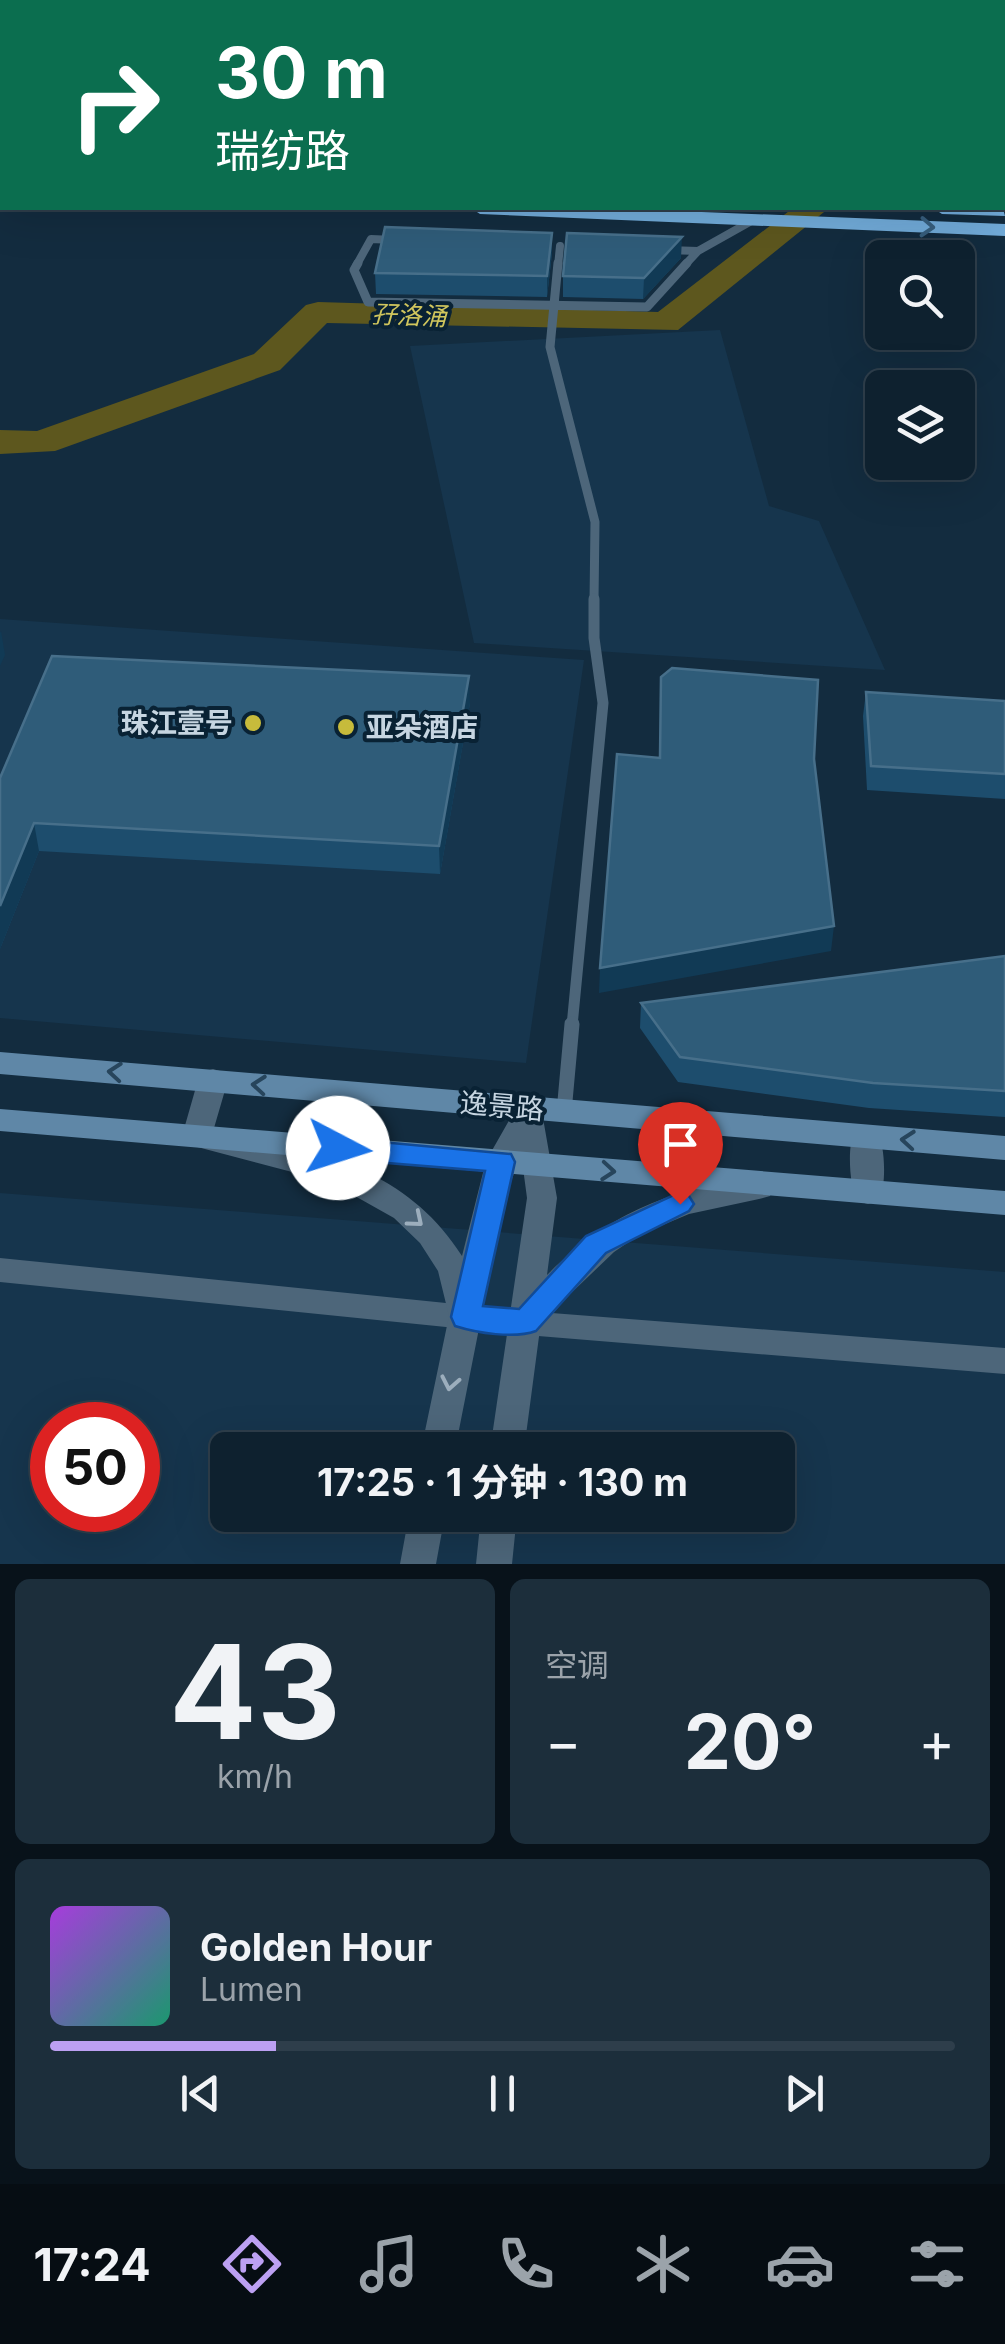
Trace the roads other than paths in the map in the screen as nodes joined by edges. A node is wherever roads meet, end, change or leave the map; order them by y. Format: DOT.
graph roads {
  1 [pos="530,210"];
  2 [pos="755,219"];
  3 [pos="1005,230"];
  4 [pos="408,240"];
  5 [pos="541,245"];
  6 [pos="560,246"];
  7 [pos="580,247"];
  8 [pos="658,250"];
  9 [pos="698,251"];
  10 [pos="554,309"];
  11 [pos="0,1062"];
  12 [pos="212,1080"];
  13 [pos="530,1109"];
  14 [pos="564,1112"];
  15 [pos="0,1120"];
  16 [pos="197,1136"];
  17 [pos="866,1137"];
  18 [pos="1005,1148"];
  19 [pos="501,1162"];
  20 [pos="541,1165"];
  21 [pos="777,1184"];
  22 [pos="868,1192"];
  23 [pos="1005,1203"];
  24 [pos="0,1270"];
  25 [pos="466,1317"];
  26 [pos="526,1322"];
  27 [pos="1005,1362"];
  28 [pos="442,1432"];
  29 [pos="510,1432"];
  30 [pos="423,1532"];
  31 [pos="498,1532"];
  32 [pos="418,1564"];
  33 [pos="494,1564"];
  1 -- 2 [label="highway"];
  2 -- 3 [label="highway, one-way"];
  2 -- 9 [label="lane"];
  4 -- 10 [label="lane"];
  5 -- 6 [label="lane"];
  6 -- 7 [label="lane"];
  6 -- 10 [label="lane"];
  8 -- 9 [label="lane"];
  9 -- 10 [label="lane"];
  10 -- 14 [label="lane"];
  12 -- 11 [label="main road, 逸景路, one-way"];
  13 -- 12 [label="main road, 逸景路, one-way"];
  12 -- 16 [label="street"];
  13 -- 14 [label="main road, 逸景路"];
  13 -- 19 [label="street"];
  13 -- 20 [label="street"];
  14 -- 17 [label="main road, 逸景路"];
  15 -- 16 [label="main road, 逸景路"];
  16 -- 19 [label="main road, 逸景路"];
  16 -- 25 [label="street, one-way"];
  18 -- 17 [label="main road, 逸景路, one-way"];
  17 -- 22 [label="street"];
  19 -- 20 [label="main road, 逸景路"];
  19 -- 25 [label="street"];
  20 -- 21 [label="main road, 逸景路, one-way"];
  20 -- 26 [label="street"];
  21 -- 22 [label="main road, 逸景路"];
  21 -- 26 [label="street"];
  22 -- 23 [label="main road, 逸景路"];
  24 -- 25 [label="street"];
  25 -- 26 [label="street"];
  25 -- 28 [label="street, one-way"];
  26 -- 27 [label="street"];
  26 -- 29 [label="street"];
  30 -- 32 [label="street"];
  31 -- 33 [label="street"];
}
